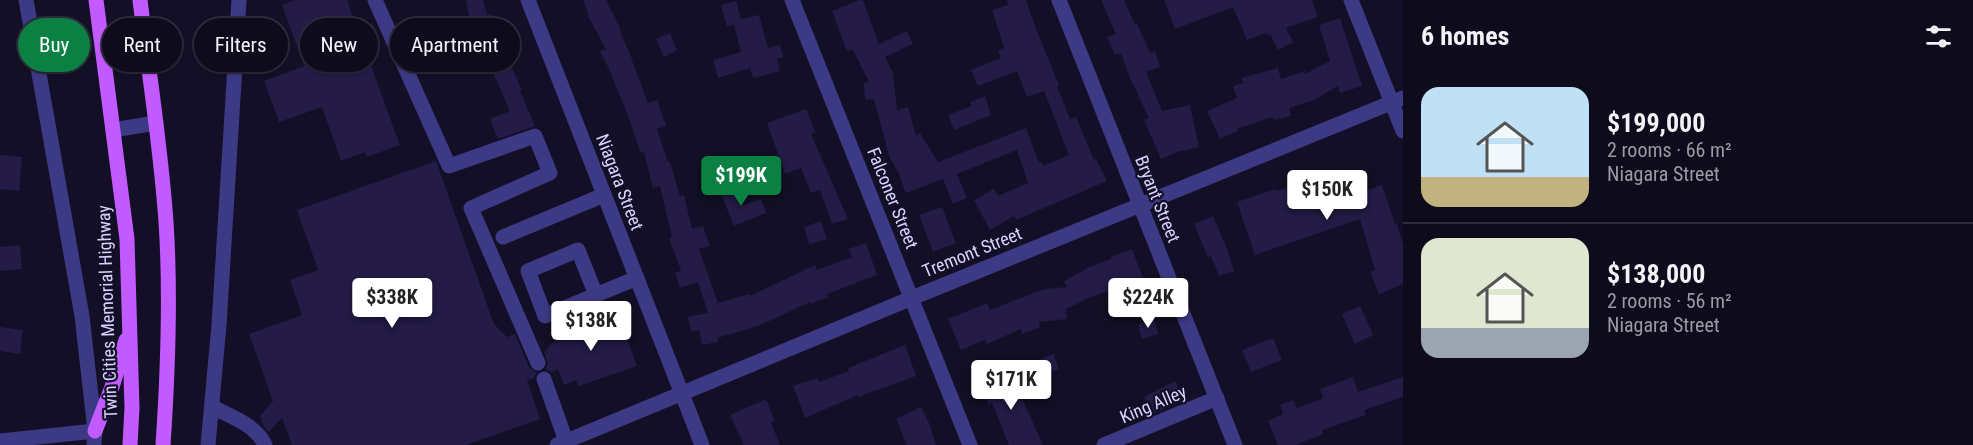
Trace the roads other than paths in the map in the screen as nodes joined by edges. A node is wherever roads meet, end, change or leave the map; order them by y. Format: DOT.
graph roads {
  1 [pos="26,0"];
  2 [pos="96,0"];
  3 [pos="140,0"];
  4 [pos="239,0"];
  5 [pos="375,0"];
  6 [pos="528,0"];
  7 [pos="792,0"];
  8 [pos="1059,0"];
  9 [pos="1352,0"];
  10 [pos="1397,100"];
  11 [pos="156,123"];
  12 [pos="113,130"];
  13 [pos="1403,131"];
  14 [pos="604,195"];
  15 [pos="1140,206"];
  16 [pos="503,237"];
  17 [pos="637,278"];
  18 [pos="596,295"];
  19 [pos="912,297"];
  20 [pos="131,322"];
  21 [pos="538,363"];
  22 [pos="544,379"];
  23 [pos="682,394"];
  24 [pos="1217,398"];
  25 [pos="212,407"];
  26 [pos="95,438"];
  27 [pos="0,441"];
  28 [pos="561,443"];
  29 [pos="130,445"];
  30 [pos="163,445"];
  31 [pos="208,445"];
  32 [pos="265,445"];
  33 [pos="702,445"];
  34 [pos="970,445"];
  35 [pos="1104,445"];
  36 [pos="1235,445"];
  1 -- 26 [label="street"];
  2 -- 12 [label="main road, Twin Cities Memorial Highway"];
  3 -- 11 [label="main road"];
  4 -- 25 [label="street"];
  5 -- 21 [label="street"];
  6 -- 14 [label="street, Niagara Street"];
  7 -- 19 [label="street, Falconer Street"];
  8 -- 15 [label="street, Bryant Street"];
  9 -- 10 [label="street"];
  10 -- 13 [label="street"];
  10 -- 15 [label="street, Tremont Street"];
  11 -- 12 [label="street"];
  11 -- 30 [label="main road"];
  12 -- 20 [label="main road, Twin Cities Memorial Highway"];
  14 -- 16 [label="street"];
  14 -- 17 [label="street, Niagara Street"];
  15 -- 19 [label="street, Tremont Street"];
  15 -- 24 [label="street, Bryant Street"];
  17 -- 18 [label="street"];
  17 -- 23 [label="street, Niagara Street"];
  18 -- 18 [label="street"];
  19 -- 23 [label="street, Tremont Street"];
  19 -- 34 [label="street, Falconer Street"];
  20 -- 26 [label="main road"];
  20 -- 29 [label="main road, Twin Cities Memorial Highway"];
  22 -- 28 [label="street"];
  23 -- 28 [label="street, Tremont Street"];
  23 -- 33 [label="street, Niagara Street"];
  24 -- 35 [label="street, King Alley"];
  24 -- 36 [label="street, Bryant Street"];
  25 -- 31 [label="street"];
  25 -- 32 [label="street"];
  26 -- 27 [label="street"];
}
